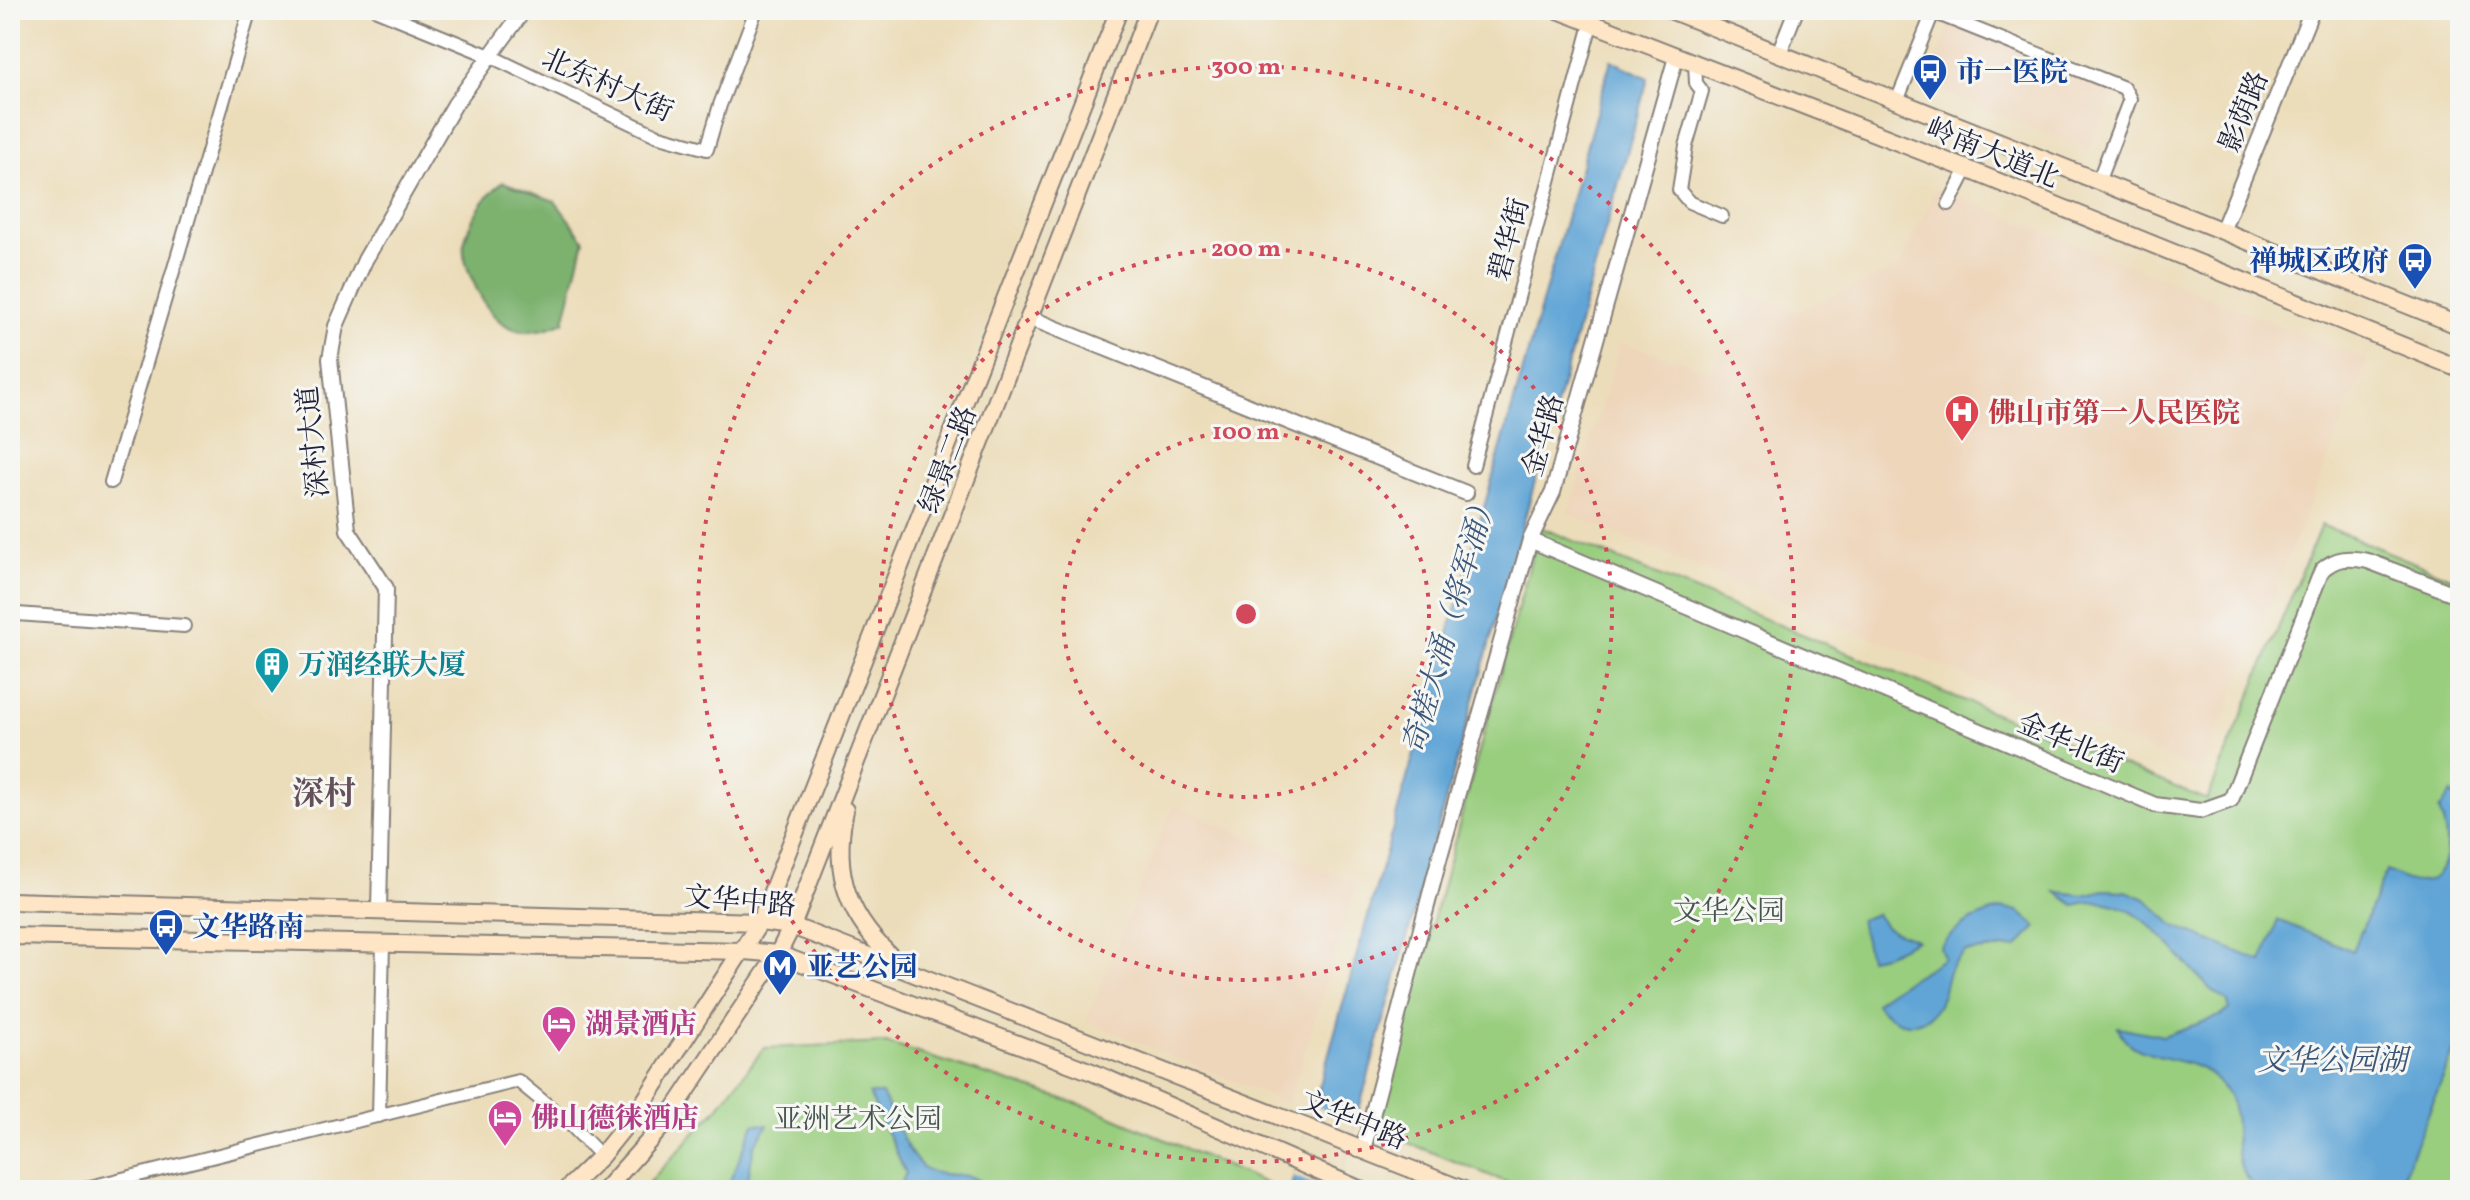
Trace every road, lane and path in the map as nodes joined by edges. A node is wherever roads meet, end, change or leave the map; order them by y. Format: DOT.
graph roads {
  1 [pos="250,10"];
  2 [pos="377,10"];
  3 [pos="524,10"];
  4 [pos="756,10"];
  5 [pos="1119,10"];
  6 [pos="1149,10"];
  7 [pos="1558,10"];
  8 [pos="1670,10"];
  9 [pos="1796,10"];
  10 [pos="2312,10"];
  11 [pos="1933,11"];
  12 [pos="1591,24"];
  13 [pos="1779,53"];
  14 [pos="490,56"];
  15 [pos="1676,57"];
  16 [pos="1695,63"];
  17 [pos="1897,101"];
  18 [pos="1967,169"];
  19 [pos="2098,182"];
  20 [pos="1949,204"];
  21 [pos="1722,216"];
  22 [pos="2222,231"];
  23 [pos="1030,318"];
  24 [pos="2460,326"];
  25 [pos="2460,369"];
  26 [pos="1473,466"];
  27 [pos="111,482"];
  28 [pos="1466,493"];
  29 [pos="1530,540"];
  30 [pos="2460,596"];
  31 [pos="10,606"];
  32 [pos="184,626"];
  33 [pos="852,773"];
  34 [pos="10,901"];
  35 [pos="379,910"];
  36 [pos="760,922"];
  37 [pos="792,926"];
  38 [pos="10,936"];
  39 [pos="383,943"];
  40 [pos="744,951"];
  41 [pos="778,954"];
  42 [pos="909,972"];
  43 [pos="379,1116"];
  44 [pos="1356,1147"];
  45 [pos="601,1156"];
  46 [pos="78,1190"];
  47 [pos="566,1190"];
  48 [pos="605,1190"];
  49 [pos="1361,1190"];
  50 [pos="1464,1190"];
  1 -- 27 [label="street"];
  2 -- 14 [label="street, 北东村大街"];
  3 -- 14 [label="street, 深村大道"];
  4 -- 14 [label="street, 北东村大街"];
  5 -- 36 [label="main road, 绿景二路"];
  6 -- 23 [label="main road, 绿景二路"];
  7 -- 12 [label="main road, 岭南大道北"];
  8 -- 13 [label="main road, 岭南大道北"];
  9 -- 13 [label="street"];
  10 -- 22 [label="street, 影荫路"];
  11 -- 17 [label="street"];
  11 -- 19 [label="street"];
  12 -- 15 [label="main road, 岭南大道北"];
  12 -- 26 [label="street, 碧华街"];
  13 -- 17 [label="main road, 岭南大道北"];
  14 -- 35 [label="street, 深村大道"];
  15 -- 16 [label="main road, 岭南大道北"];
  15 -- 29 [label="street, 金华路"];
  16 -- 18 [label="main road, 岭南大道北"];
  16 -- 21 [label="street"];
  17 -- 19 [label="main road, 岭南大道北"];
  18 -- 20 [label="street"];
  18 -- 25 [label="main road, 岭南大道北"];
  19 -- 22 [label="main road, 岭南大道北"];
  22 -- 24 [label="main road, 岭南大道北"];
  23 -- 28 [label="street"];
  23 -- 33 [label="main road, 绿景二路"];
  29 -- 30 [label="street, 金华北街"];
  29 -- 44 [label="street, 金华路"];
  31 -- 32 [label="street"];
  33 -- 37 [label="main road, 绿景二路"];
  33 -- 42 [label="main road"];
  34 -- 35 [label="main road, 文华中路"];
  35 -- 36 [label="main road, 文华中路"];
  36 -- 37 [label="main road, 文华中路"];
  36 -- 40 [label="main road, 绿景二路"];
  37 -- 41 [label="main road, 绿景二路"];
  37 -- 42 [label="main road, 文华中路"];
  38 -- 39 [label="main road, 文华中路"];
  39 -- 40 [label="main road, 文华中路"];
  39 -- 43 [label="street"];
  40 -- 41 [label="main road, 文华中路"];
  40 -- 45 [label="main road, 绿景二路"];
  41 -- 48 [label="main road, 绿景二路"];
  41 -- 49 [label="main road, 文华中路"];
  42 -- 44 [label="main road, 文华中路, bridge"];
  43 -- 45 [label="street"];
  43 -- 46 [label="street"];
  44 -- 50 [label="main road, 文华中路"];
  45 -- 47 [label="main road, 绿景二路"];
}
